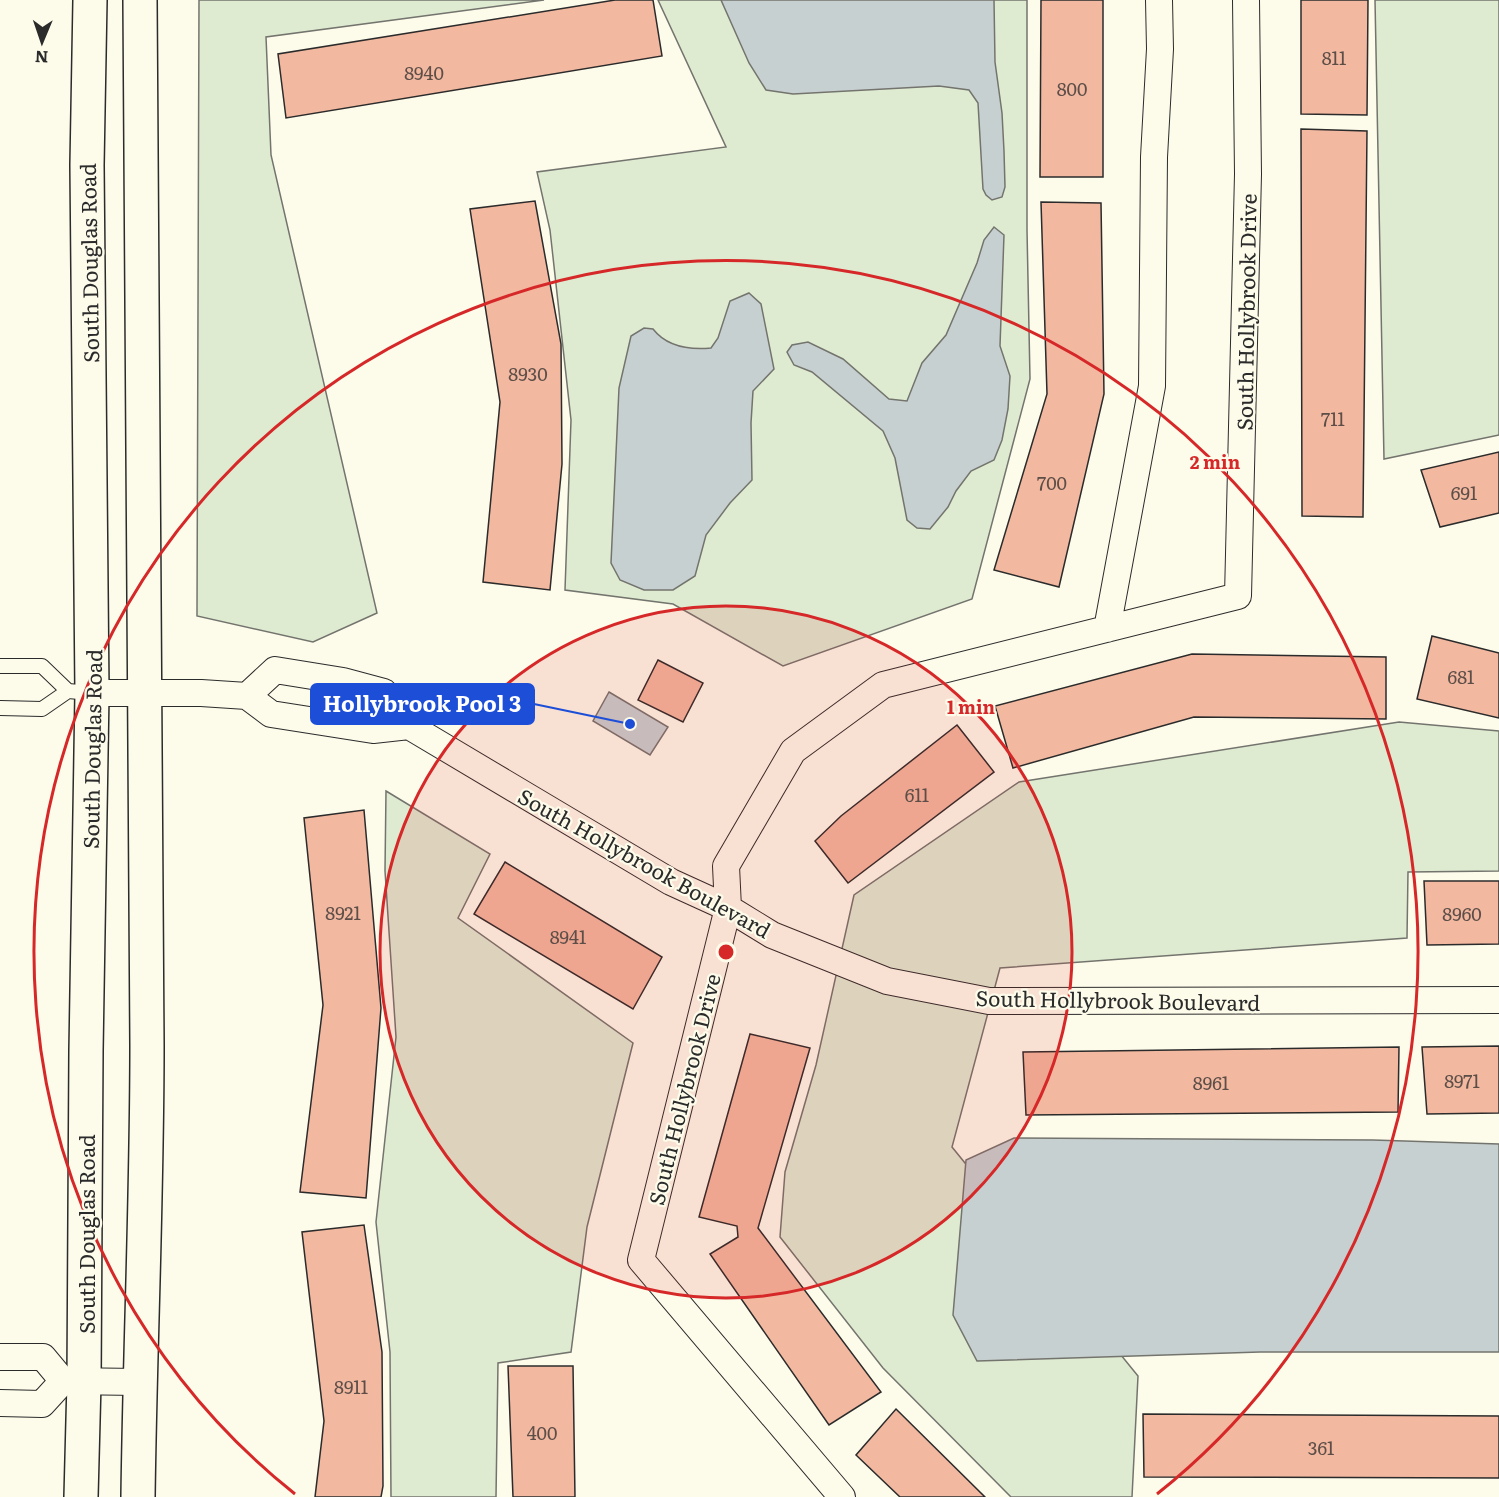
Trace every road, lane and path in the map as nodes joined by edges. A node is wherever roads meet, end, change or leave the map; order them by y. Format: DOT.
graph roads {
  1 [pos="90,0"];
  2 [pos="140,0"];
  3 [pos="1160,0"];
  4 [pos="1246,0"];
  5 [pos="1107,629"];
  6 [pos="0,666"];
  7 [pos="80,692"];
  8 [pos="147,692"];
  9 [pos="247,696"];
  10 [pos="0,708"];
  11 [pos="409,726"];
  12 [pos="728,908"];
  13 [pos="1499,1000"];
  14 [pos="0,1357"];
  15 [pos="74,1381"];
  16 [pos="139,1383"];
  17 [pos="0,1403"];
  18 [pos="81,1497"];
  19 [pos="138,1497"];
  20 [pos="842,1497"];
  1 -- 7 [label="main road, South Douglas Road"];
  2 -- 8 [label="main road"];
  3 -- 5 [label="street"];
  4 -- 5 [label="street, South Hollybrook Drive"];
  5 -- 12 [label="street, South Hollybrook Drive"];
  6 -- 7 [label="lane"];
  7 -- 8 [label="street"];
  7 -- 10 [label="lane"];
  7 -- 15 [label="main road, South Douglas Road"];
  8 -- 9 [label="street"];
  8 -- 16 [label="main road"];
  9 -- 11 [label="street"];
  9 -- 11 [label="street, South Hollybrook Boulevard"];
  11 -- 12 [label="street, South Hollybrook Boulevard"];
  12 -- 13 [label="street, South Hollybrook Boulevard"];
  12 -- 20 [label="street, South Hollybrook Drive"];
  14 -- 15 [label="street"];
  15 -- 16 [label="street"];
  15 -- 17 [label="street"];
  15 -- 18 [label="main road, South Douglas Road"];
  16 -- 19 [label="main road"];
}
